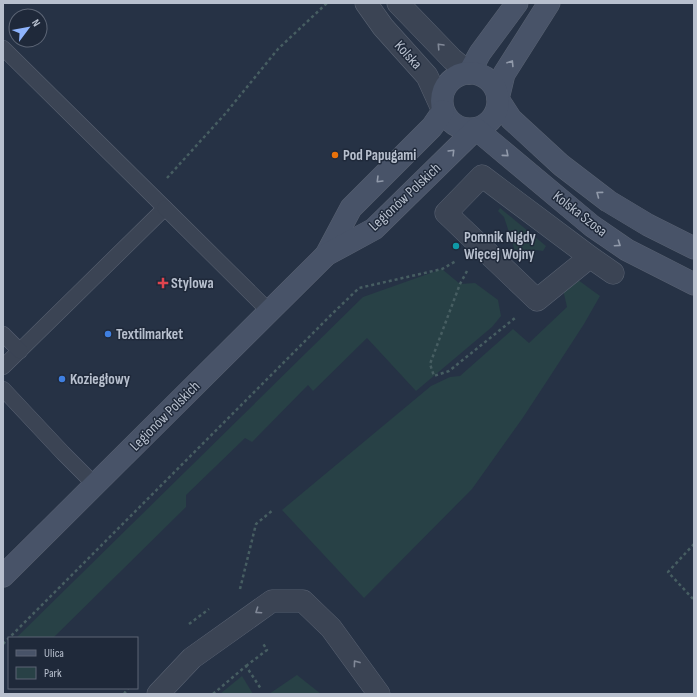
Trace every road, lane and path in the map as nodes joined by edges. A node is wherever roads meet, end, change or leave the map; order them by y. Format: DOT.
graph roads {
  1 [pos="327,3"];
  2 [pos="366,3"];
  3 [pos="398,3"];
  4 [pos="517,3"];
  5 [pos="549,3"];
  6 [pos="3,48"];
  7 [pos="469,73"];
  8 [pos="498,99"];
  9 [pos="443,110"];
  10 [pos="476,129"];
  11 [pos="152,194"];
  12 [pos="165,208"];
  13 [pos="481,247"];
  14 [pos="694,248"];
  15 [pos="326,255"];
  16 [pos="590,257"];
  17 [pos="613,273"];
  18 [pos="694,284"];
  19 [pos="537,300"];
  20 [pos="269,311"];
  21 [pos="3,334"];
  22 [pos="20,351"];
  23 [pos="3,366"];
  24 [pos="3,389"];
  25 [pos="95,485"];
  26 [pos="274,510"];
  27 [pos="694,544"];
  28 [pos="3,576"];
  29 [pos="235,592"];
  30 [pos="694,600"];
  31 [pos="212,608"];
  32 [pos="188,625"];
  33 [pos="10,637"];
  34 [pos="261,689"];
  35 [pos="158,694"];
  36 [pos="213,694"];
  37 [pos="379,694"];
  1 -- 11 [label="path"];
  2 -- 9 [label="street, Kolska"];
  7 -- 3 [label="street, Kolska, one-way"];
  4 -- 7 [label="street"];
  8 -- 5 [label="street, one-way"];
  6 -- 11 [label="lane"];
  7 -- 8 [label="street"];
  7 -- 9 [label="street"];
  8 -- 10 [label="street"];
  14 -- 8 [label="street, Kolska Szosa, one-way"];
  9 -- 10 [label="street"];
  9 -- 15 [label="street, Legionów Polskich, one-way"];
  15 -- 10 [label="street, Legionów Polskich, one-way"];
  10 -- 18 [label="street, Kolska Szosa, one-way"];
  11 -- 12 [label="lane"];
  12 -- 20 [label="lane"];
  12 -- 22 [label="lane"];
  13 -- 16 [label="street"];
  13 -- 19 [label="street"];
  13 -- 19 [label="path"];
  13 -- 33 [label="path"];
  15 -- 20 [label="street, Legionów Polskich"];
  16 -- 17 [label="street"];
  16 -- 19 [label="street"];
  20 -- 25 [label="street, Legionów Polskich"];
  21 -- 22 [label="lane"];
  22 -- 23 [label="lane"];
  24 -- 25 [label="lane"];
  25 -- 28 [label="street, Legionów Polskich"];
  26 -- 29 [label="path"];
  27 -- 30 [label="path"];
  31 -- 32 [label="path"];
  34 -- 36 [label="path"];
  37 -- 35 [label="street, one-way"];
}
